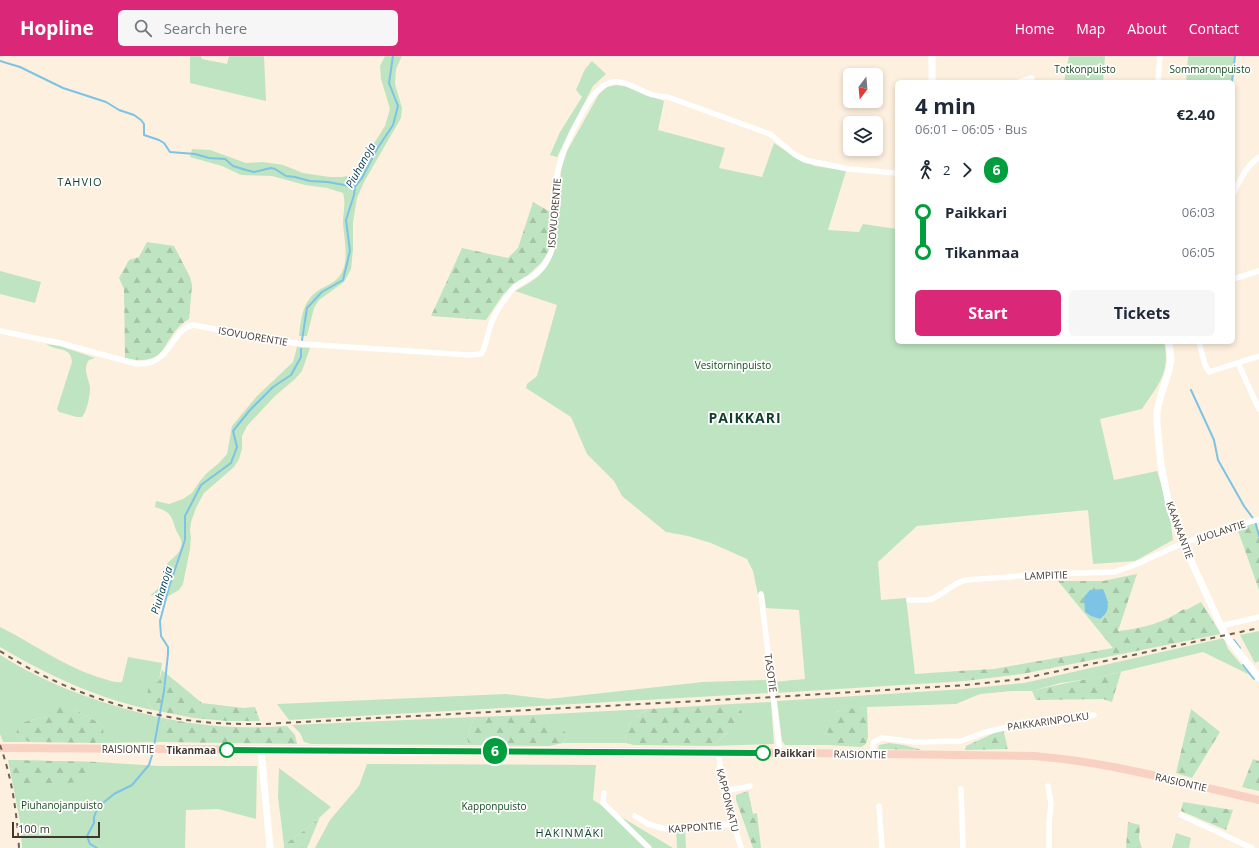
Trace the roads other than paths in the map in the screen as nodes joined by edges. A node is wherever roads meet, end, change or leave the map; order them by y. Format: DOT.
graph roads {
  1 [pos="932,56"];
  2 [pos="1160,56"];
  3 [pos="1032,78"];
  4 [pos="932,80"];
  5 [pos="1025,80"];
  6 [pos="1158,80"];
  7 [pos="1259,157"];
  8 [pos="895,173"];
  9 [pos="1235,190"];
  10 [pos="1259,272"];
  11 [pos="1235,278"];
  12 [pos="0,331"];
  13 [pos="1169,344"];
  14 [pos="1200,344"];
  15 [pos="1259,356"];
  16 [pos="1238,363"];
  17 [pos="1259,409"];
  18 [pos="1259,519"];
  19 [pos="1183,543"];
  20 [pos="760,594"];
  21 [pos="909,600"];
  22 [pos="1259,617"];
  23 [pos="1221,626"];
  24 [pos="1259,678"];
  25 [pos="1094,715"];
  26 [pos="0,748"];
  27 [pos="260,750"];
  28 [pos="719,752"];
  29 [pos="780,753"];
  30 [pos="871,754"];
  31 [pos="750,786"];
  32 [pos="1048,786"];
  33 [pos="961,789"];
  34 [pos="724,791"];
  35 [pos="604,793"];
  36 [pos="1259,800"];
  37 [pos="879,806"];
  38 [pos="1181,815"];
  39 [pos="635,816"];
  40 [pos="733,824"];
  41 [pos="270,848"];
  42 [pos="649,848"];
  43 [pos="741,848"];
  44 [pos="882,848"];
  45 [pos="963,848"];
  46 [pos="1049,848"];
  47 [pos="1252,848"];
  1 -- 4 [label="street"];
  2 -- 6 [label="street"];
  3 -- 5 [label="street"];
  7 -- 9 [label="street"];
  8 -- 12 [label="street, ISOVUORENTIE"];
  10 -- 11 [label="street"];
  13 -- 19 [label="street, KAANAANTIE"];
  14 -- 16 [label="street"];
  15 -- 16 [label="street"];
  16 -- 17 [label="street"];
  18 -- 19 [label="street, JUOLANTIE"];
  19 -- 21 [label="street, LAMPITIE"];
  19 -- 23 [label="street, KAANAANTIE"];
  20 -- 29 [label="street, TASOTIE"];
  22 -- 23 [label="street"];
  23 -- 24 [label="street, KAANAANTIE"];
  25 -- 30 [label="street, PAIKKARINPOLKU"];
  26 -- 27 [label="main road, RAISIONTIE"];
  27 -- 28 [label="main road, RAISIONTIE"];
  27 -- 41 [label="street"];
  28 -- 29 [label="main road, RAISIONTIE"];
  28 -- 34 [label="street, KAPPONKATU"];
  29 -- 30 [label="main road, RAISIONTIE"];
  30 -- 36 [label="main road, RAISIONTIE"];
  31 -- 34 [label="street"];
  32 -- 46 [label="street"];
  33 -- 45 [label="street"];
  34 -- 40 [label="street, KAPPONKATU"];
  35 -- 42 [label="street"];
  37 -- 44 [label="street"];
  38 -- 47 [label="street"];
  39 -- 40 [label="street, KAPPONTIE"];
  40 -- 43 [label="street, KAPPONKATU"];
}
